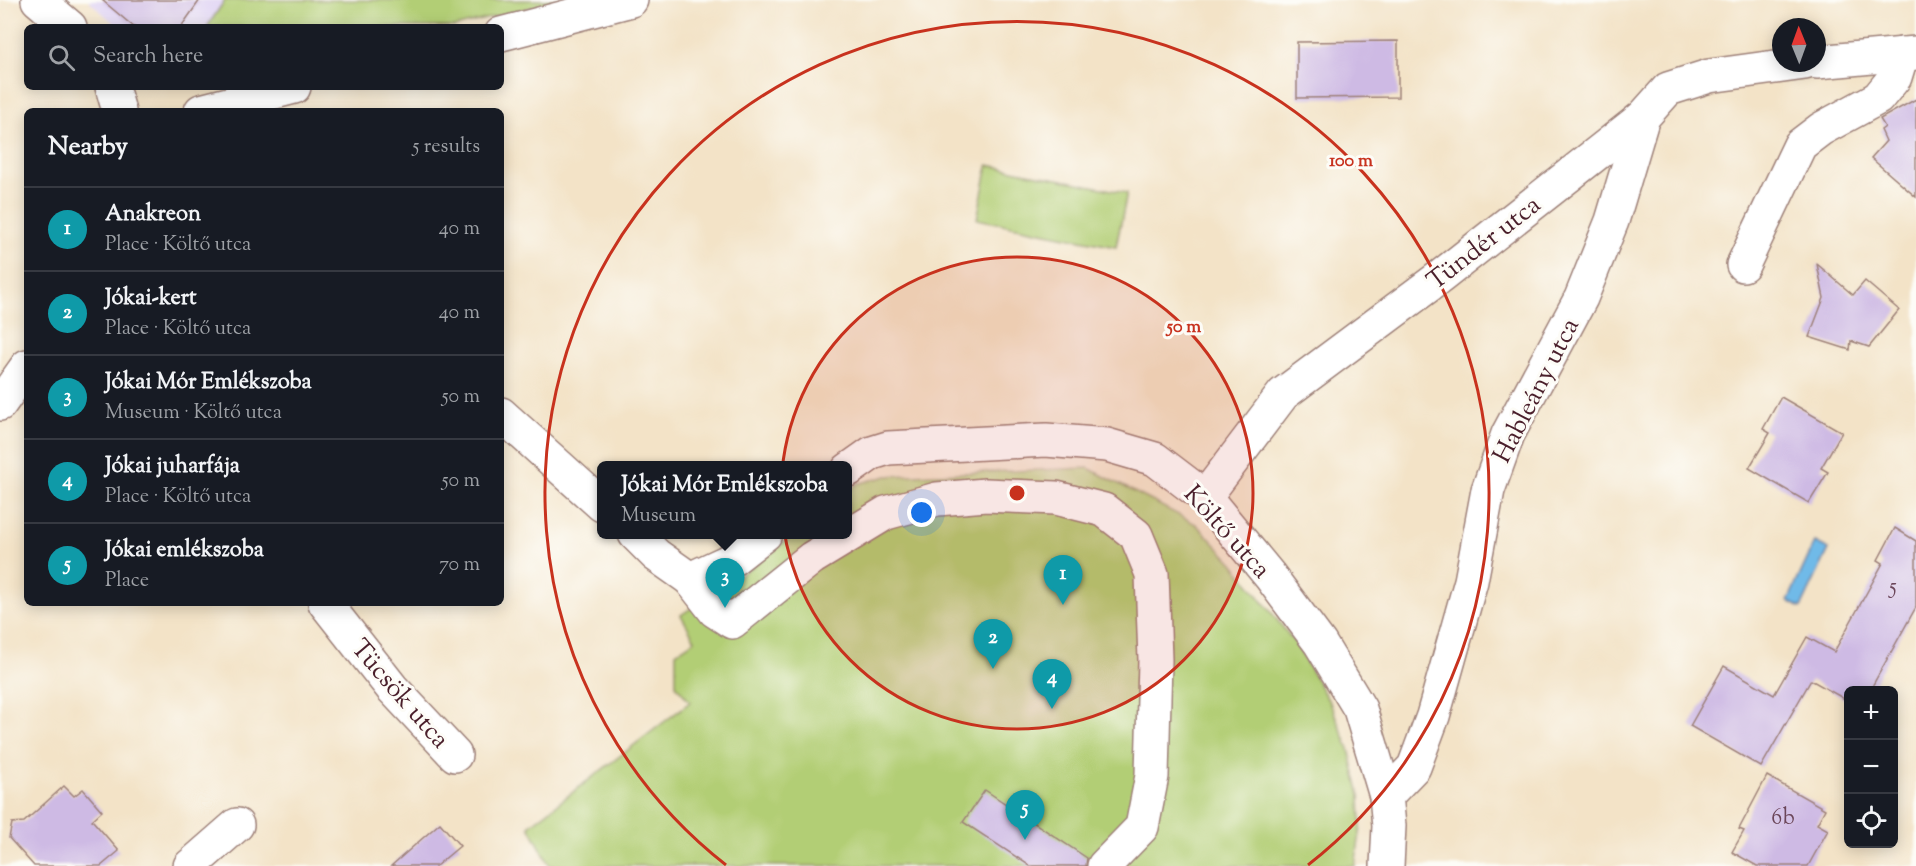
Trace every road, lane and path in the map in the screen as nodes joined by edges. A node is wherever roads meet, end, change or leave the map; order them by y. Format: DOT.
graph roads {
  1 [pos="38,0"];
  2 [pos="631,0"];
  3 [pos="66,24"];
  4 [pos="504,33"];
  5 [pos="1909,53"];
  6 [pos="1826,61"];
  7 [pos="1772,67"];
  8 [pos="113,90"];
  9 [pos="282,90"];
  10 [pos="118,108"];
  11 [pos="213,108"];
  12 [pos="1643,117"];
  13 [pos="1743,265"];
  14 [pos="24,370"];
  15 [pos="0,404"];
  16 [pos="504,417"];
  17 [pos="852,467"];
  18 [pos="1205,497"];
  19 [pos="597,500"];
  20 [pos="852,534"];
  21 [pos="640,539"];
  22 [pos="759,539"];
  23 [pos="843,539"];
  24 [pos="690,579"];
  25 [pos="327,606"];
  26 [pos="454,755"];
  27 [pos="1386,796"];
  28 [pos="237,825"];
  29 [pos="190,866"];
  30 [pos="1104,866"];
  31 [pos="1387,866"];
  1 -- 3 [label="street"];
  2 -- 4 [label="street"];
  5 -- 6 [label="street"];
  5 -- 13 [label="street"];
  7 -- 12 [label="street, Tündér utca"];
  8 -- 10 [label="street"];
  9 -- 11 [label="street"];
  12 -- 18 [label="street, Tündér utca"];
  12 -- 27 [label="street, Hableány utca"];
  14 -- 15 [label="street"];
  16 -- 19 [label="street"];
  17 -- 18 [label="street, Költő utca"];
  18 -- 27 [label="street, Költő utca"];
  20 -- 30 [label="street"];
  21 -- 24 [label="street"];
  22 -- 24 [label="street"];
  23 -- 24 [label="street"];
  25 -- 26 [label="street, Tücsök utca"];
  27 -- 31 [label="street, Költő utca"];
  28 -- 29 [label="street"];
}
